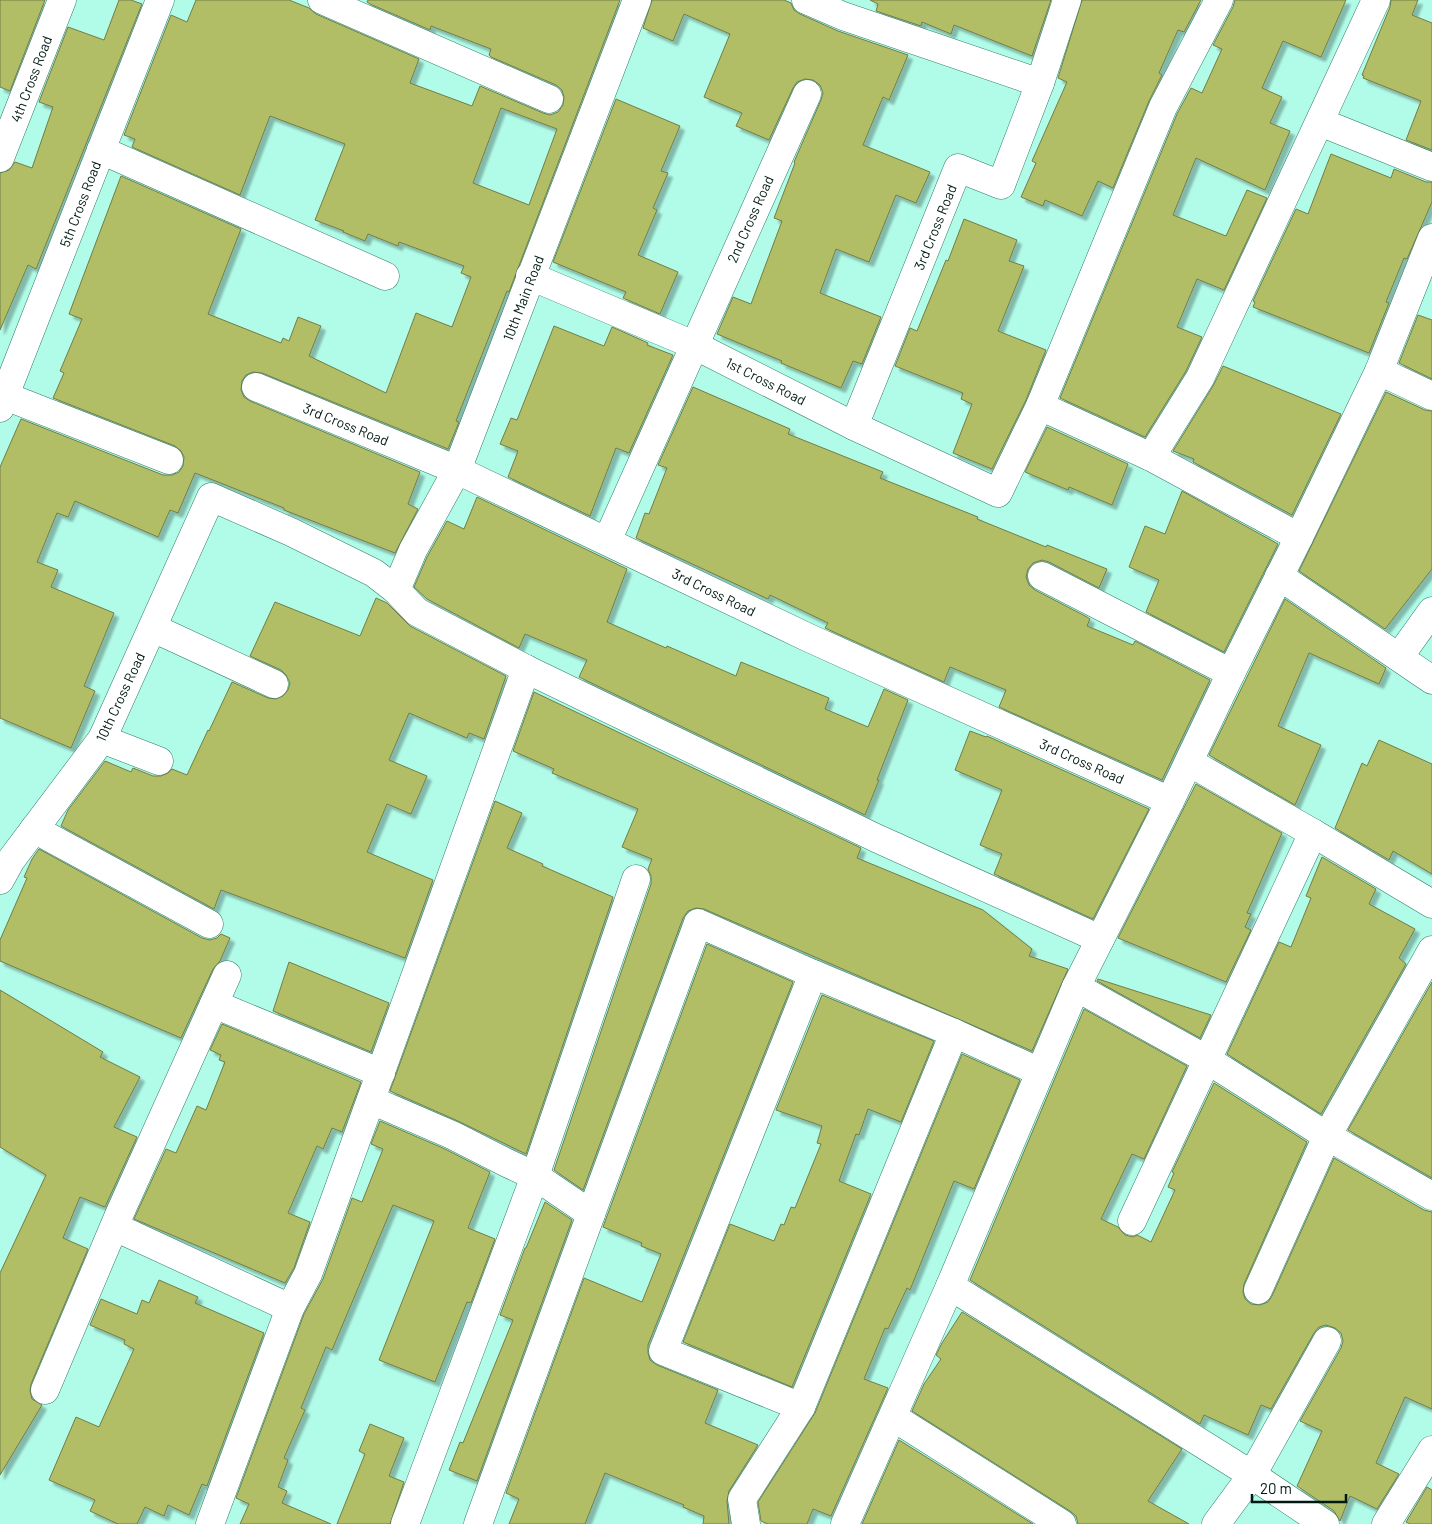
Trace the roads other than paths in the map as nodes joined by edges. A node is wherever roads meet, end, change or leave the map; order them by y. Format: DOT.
graph roads {
  1 [pos="62,0"];
  2 [pos="160,0"];
  3 [pos="322,0"];
  4 [pos="637,0"];
  5 [pos="806,0"];
  6 [pos="1067,0"];
  7 [pos="1220,0"];
  8 [pos="1376,0"];
  9 [pos="1040,83"];
  10 [pos="807,94"];
  11 [pos="549,98"];
  12 [pos="1320,122"];
  13 [pos="102,150"];
  14 [pos="0,158"];
  15 [pos="1432,167"];
  16 [pos="1432,238"];
  17 [pos="385,276"];
  18 [pos="530,276"];
  19 [pos="694,345"];
  20 [pos="1379,371"];
  21 [pos="256,388"];
  22 [pos="1432,396"];
  23 [pos="2,402"];
  24 [pos="1040,406"];
  25 [pos="854,426"];
  26 [pos="1151,457"];
  27 [pos="169,460"];
  28 [pos="457,470"];
  29 [pos="1299,537"];
  30 [pos="607,541"];
  31 [pos="1042,576"];
  32 [pos="1279,576"];
  33 [pos="396,590"];
  34 [pos="1432,611"];
  35 [pos="153,628"];
  36 [pos="1398,657"];
  37 [pos="526,670"];
  38 [pos="1231,673"];
  39 [pos="1432,680"];
  40 [pos="274,684"];
  41 [pos="102,739"];
  42 [pos="158,761"];
  43 [pos="1189,762"];
  44 [pos="1170,801"];
  45 [pos="34,829"];
  46 [pos="1312,833"];
  47 [pos="4,864"];
  48 [pos="636,879"];
  49 [pos="1432,904"];
  50 [pos="209,924"];
  51 [pos="1100,939"];
  52 [pos="1432,950"];
  53 [pos="813,974"];
  54 [pos="227,975"];
  55 [pos="1076,987"];
  56 [pos="214,1004"];
  57 [pos="954,1032"];
  58 [pos="1206,1059"];
  59 [pos="1040,1072"];
  60 [pos="381,1073"];
  61 [pos="371,1100"];
  62 [pos="1327,1136"];
  63 [pos="535,1176"];
  64 [pos="1432,1196"];
  65 [pos="591,1214"];
  66 [pos="1132,1221"];
  67 [pos="115,1227"];
  68 [pos="950,1286"];
  69 [pos="1258,1290"];
  70 [pos="290,1308"];
  71 [pos="1327,1341"];
  72 [pos="45,1390"];
  73 [pos="801,1407"];
  74 [pos="893,1417"];
  75 [pos="1432,1450"];
  76 [pos="1252,1475"];
  77 [pos="210,1524"];
  78 [pos="405,1524"];
  79 [pos="478,1524"];
  80 [pos="746,1524"];
  81 [pos="844,1524"];
  82 [pos="1062,1524"];
  83 [pos="1216,1524"];
  84 [pos="1324,1524"];
  85 [pos="1386,1524"];
  1 -- 14 [label="street, 4th Cross Road"];
  2 -- 13 [label="street, 5th Cross Road"];
  3 -- 11 [label="street"];
  4 -- 18 [label="street, 10th Main Road"];
  5 -- 9 [label="street"];
  6 -- 9 [label="street, 3rd Cross Road"];
  7 -- 24 [label="street"];
  8 -- 12 [label="street"];
  9 -- 25 [label="street, 3rd Cross Road"];
  10 -- 19 [label="street, 2nd Cross Road"];
  12 -- 15 [label="street"];
  12 -- 26 [label="street"];
  13 -- 17 [label="street"];
  13 -- 23 [label="street, 5th Cross Road"];
  16 -- 20 [label="street"];
  18 -- 19 [label="street, 1st Cross Road"];
  18 -- 28 [label="street, 10th Main Road"];
  19 -- 25 [label="street, 1st Cross Road"];
  19 -- 30 [label="street, 2nd Cross Road"];
  20 -- 22 [label="street"];
  20 -- 29 [label="street"];
  21 -- 28 [label="street, 3rd Cross Road"];
  23 -- 27 [label="street"];
  24 -- 25 [label="street, 1st Cross Road"];
  24 -- 26 [label="street"];
  26 -- 29 [label="street"];
  28 -- 30 [label="street, 3rd Cross Road"];
  28 -- 33 [label="street, 10th Main Road"];
  29 -- 32 [label="street"];
  30 -- 44 [label="street, 3rd Cross Road"];
  31 -- 38 [label="street"];
  32 -- 36 [label="street"];
  32 -- 38 [label="street"];
  33 -- 35 [label="street, 10th Cross Road"];
  33 -- 37 [label="street"];
  34 -- 36 [label="street"];
  35 -- 40 [label="street"];
  35 -- 41 [label="street, 10th Cross Road"];
  36 -- 39 [label="street"];
  37 -- 51 [label="street"];
  37 -- 60 [label="street"];
  38 -- 43 [label="street"];
  41 -- 42 [label="street"];
  41 -- 45 [label="street, 10th Cross Road"];
  43 -- 44 [label="street"];
  43 -- 46 [label="street"];
  44 -- 51 [label="street"];
  45 -- 47 [label="street, 10th Cross Road"];
  45 -- 50 [label="street"];
  46 -- 49 [label="street"];
  46 -- 58 [label="street"];
  48 -- 63 [label="street"];
  51 -- 55 [label="street"];
  52 -- 62 [label="street"];
  53 -- 57 [label="street"];
  53 -- 65 [label="street"];
  53 -- 73 [label="street"];
  54 -- 56 [label="street"];
  55 -- 58 [label="street"];
  55 -- 59 [label="street"];
  56 -- 60 [label="street"];
  56 -- 67 [label="street"];
  57 -- 59 [label="street"];
  57 -- 73 [label="street"];
  58 -- 62 [label="street"];
  58 -- 66 [label="street"];
  59 -- 68 [label="street"];
  60 -- 61 [label="street"];
  61 -- 63 [label="street"];
  61 -- 70 [label="street"];
  62 -- 64 [label="street"];
  62 -- 69 [label="street"];
  63 -- 65 [label="street"];
  63 -- 78 [label="street"];
  65 -- 79 [label="street"];
  67 -- 70 [label="street"];
  67 -- 72 [label="street"];
  68 -- 74 [label="street"];
  68 -- 76 [label="street"];
  70 -- 77 [label="street"];
  71 -- 76 [label="street"];
  73 -- 80 [label="street"];
  74 -- 81 [label="street"];
  74 -- 82 [label="street"];
  75 -- 85 [label="street"];
  76 -- 83 [label="street"];
  76 -- 84 [label="street"];
}
